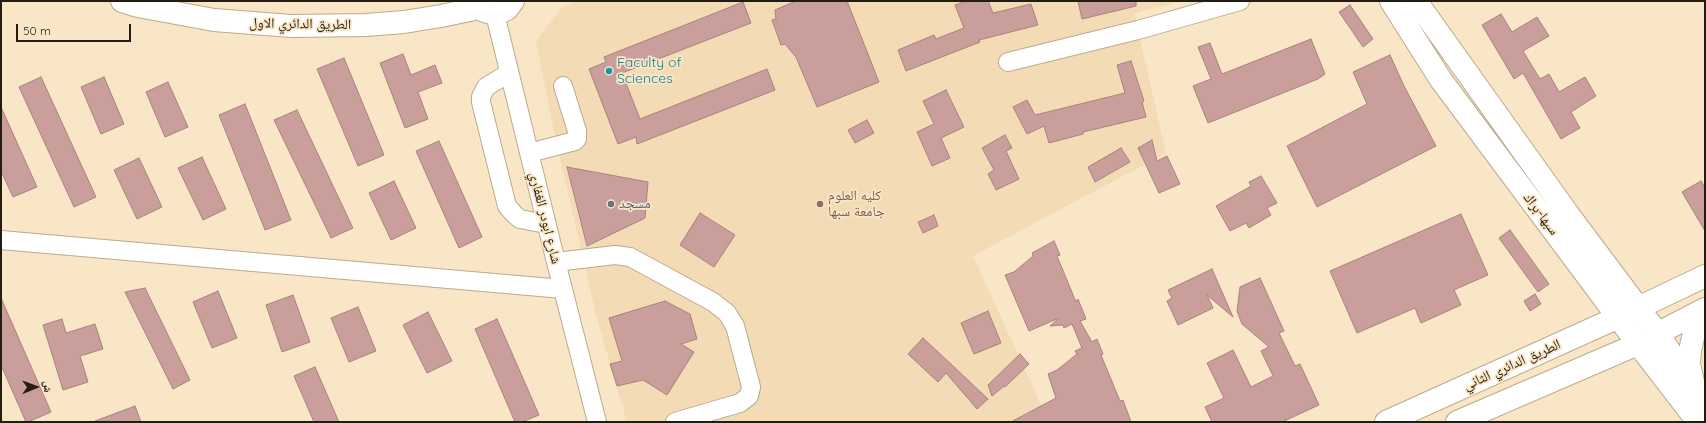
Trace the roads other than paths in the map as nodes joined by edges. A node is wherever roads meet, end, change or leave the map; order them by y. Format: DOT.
graph roads {
  1 [pos="122,1"];
  2 [pos="513,1"];
  3 [pos="1240,1"];
  4 [pos="1391,1"];
  5 [pos="1416,1"];
  6 [pos="483,8"];
  7 [pos="1008,62"];
  8 [pos="509,73"];
  9 [pos="563,86"];
  10 [pos="529,153"];
  11 [pos="546,224"];
  12 [pos="1,240"];
  13 [pos="556,262"];
  14 [pos="1705,276"];
  15 [pos="563,289"];
  16 [pos="1638,308"];
  17 [pos="1705,309"];
  18 [pos="1705,314"];
  19 [pos="1618,317"];
  20 [pos="1658,334"];
  21 [pos="1638,344"];
  22 [pos="1701,397"];
  23 [pos="597,422"];
  24 [pos="675,422"];
  25 [pos="1386,422"];
  26 [pos="1456,422"];
  27 [pos="1698,422"];
  1 -- 6 [label="main road, الطريق الدائري الاول"];
  2 -- 6 [label="main road"];
  3 -- 7 [label="street"];
  4 -- 19 [label="main road, سبها-براك"];
  5 -- 16 [label="main road, سبها-براك"];
  6 -- 8 [label="street, شارع ابودر الغفاري"];
  8 -- 10 [label="street, شارع ابودر الغفاري"];
  8 -- 11 [label="street"];
  9 -- 10 [label="street"];
  10 -- 11 [label="street, شارع ابودر الغفاري"];
  11 -- 13 [label="street, شارع ابودر الغفاري"];
  12 -- 15 [label="street"];
  13 -- 15 [label="street, شارع ابودر الغفاري"];
  13 -- 24 [label="street"];
  14 -- 16 [label="main road, الطريق الدائري الثاني"];
  15 -- 23 [label="street, شارع ابودر الغفاري"];
  16 -- 19 [label="main road, الطريق الدائري الثاني"];
  16 -- 20 [label="main road, سبها-براك"];
  17 -- 20 [label="main road"];
  18 -- 22 [label="main road"];
  19 -- 21 [label="main road, سبها-براك"];
  19 -- 25 [label="main road, الطريق الدائري الثاني"];
  20 -- 21 [label="main road"];
  20 -- 22 [label="main road, سبها-براك"];
  21 -- 26 [label="main road"];
  21 -- 27 [label="main road, سبها-براك"];
}
